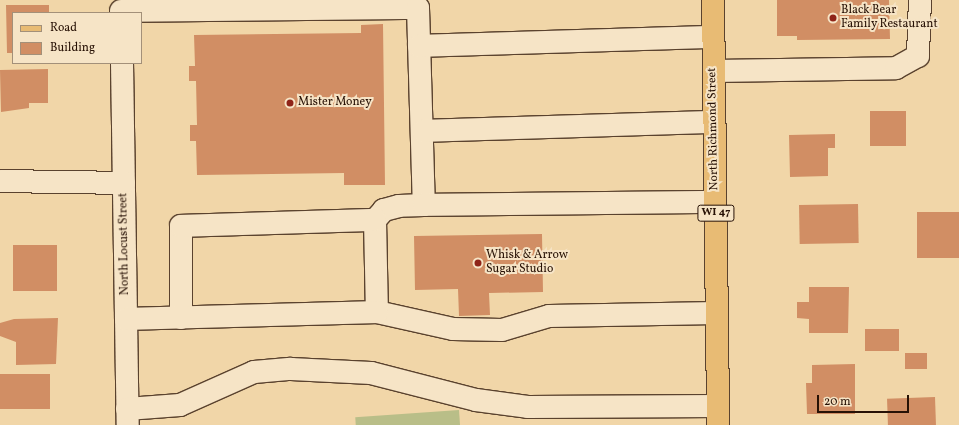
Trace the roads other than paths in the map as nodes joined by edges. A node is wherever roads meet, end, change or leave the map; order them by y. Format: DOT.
graph roads {
  1 [pos="713,0"];
  2 [pos="920,0"];
  3 [pos="121,8"];
  4 [pos="713,36"];
  5 [pos="419,46"];
  6 [pos="122,64"];
  7 [pos="714,71"];
  8 [pos="714,122"];
  9 [pos="423,131"];
  10 [pos="0,181"];
  11 [pos="124,183"];
  12 [pos="715,202"];
  13 [pos="424,205"];
  14 [pos="375,220"];
  15 [pos="377,312"];
  16 [pos="717,313"];
  17 [pos="181,318"];
  18 [pos="126,319"];
  19 [pos="718,416"];
  20 [pos="128,417"];
  1 -- 4 [label="main road, North Richmond Street / WI 47"];
  2 -- 7 [label="street"];
  3 -- 5 [label="street"];
  4 -- 5 [label="street"];
  4 -- 7 [label="main road, North Richmond Street / WI 47"];
  5 -- 9 [label="street"];
  6 -- 11 [label="street, North Locust Street"];
  7 -- 8 [label="main road, North Richmond Street / WI 47"];
  8 -- 9 [label="street"];
  8 -- 12 [label="main road, North Richmond Street / WI 47"];
  9 -- 13 [label="street"];
  10 -- 11 [label="street"];
  11 -- 18 [label="street, North Locust Street"];
  12 -- 13 [label="street"];
  12 -- 16 [label="main road, North Richmond Street / WI 47"];
  13 -- 14 [label="street"];
  14 -- 15 [label="street"];
  14 -- 17 [label="street"];
  15 -- 16 [label="street"];
  15 -- 17 [label="street"];
  16 -- 19 [label="main road, North Richmond Street / WI 47"];
  17 -- 18 [label="street"];
  18 -- 20 [label="street, North Locust Street"];
  19 -- 20 [label="street"];
}
